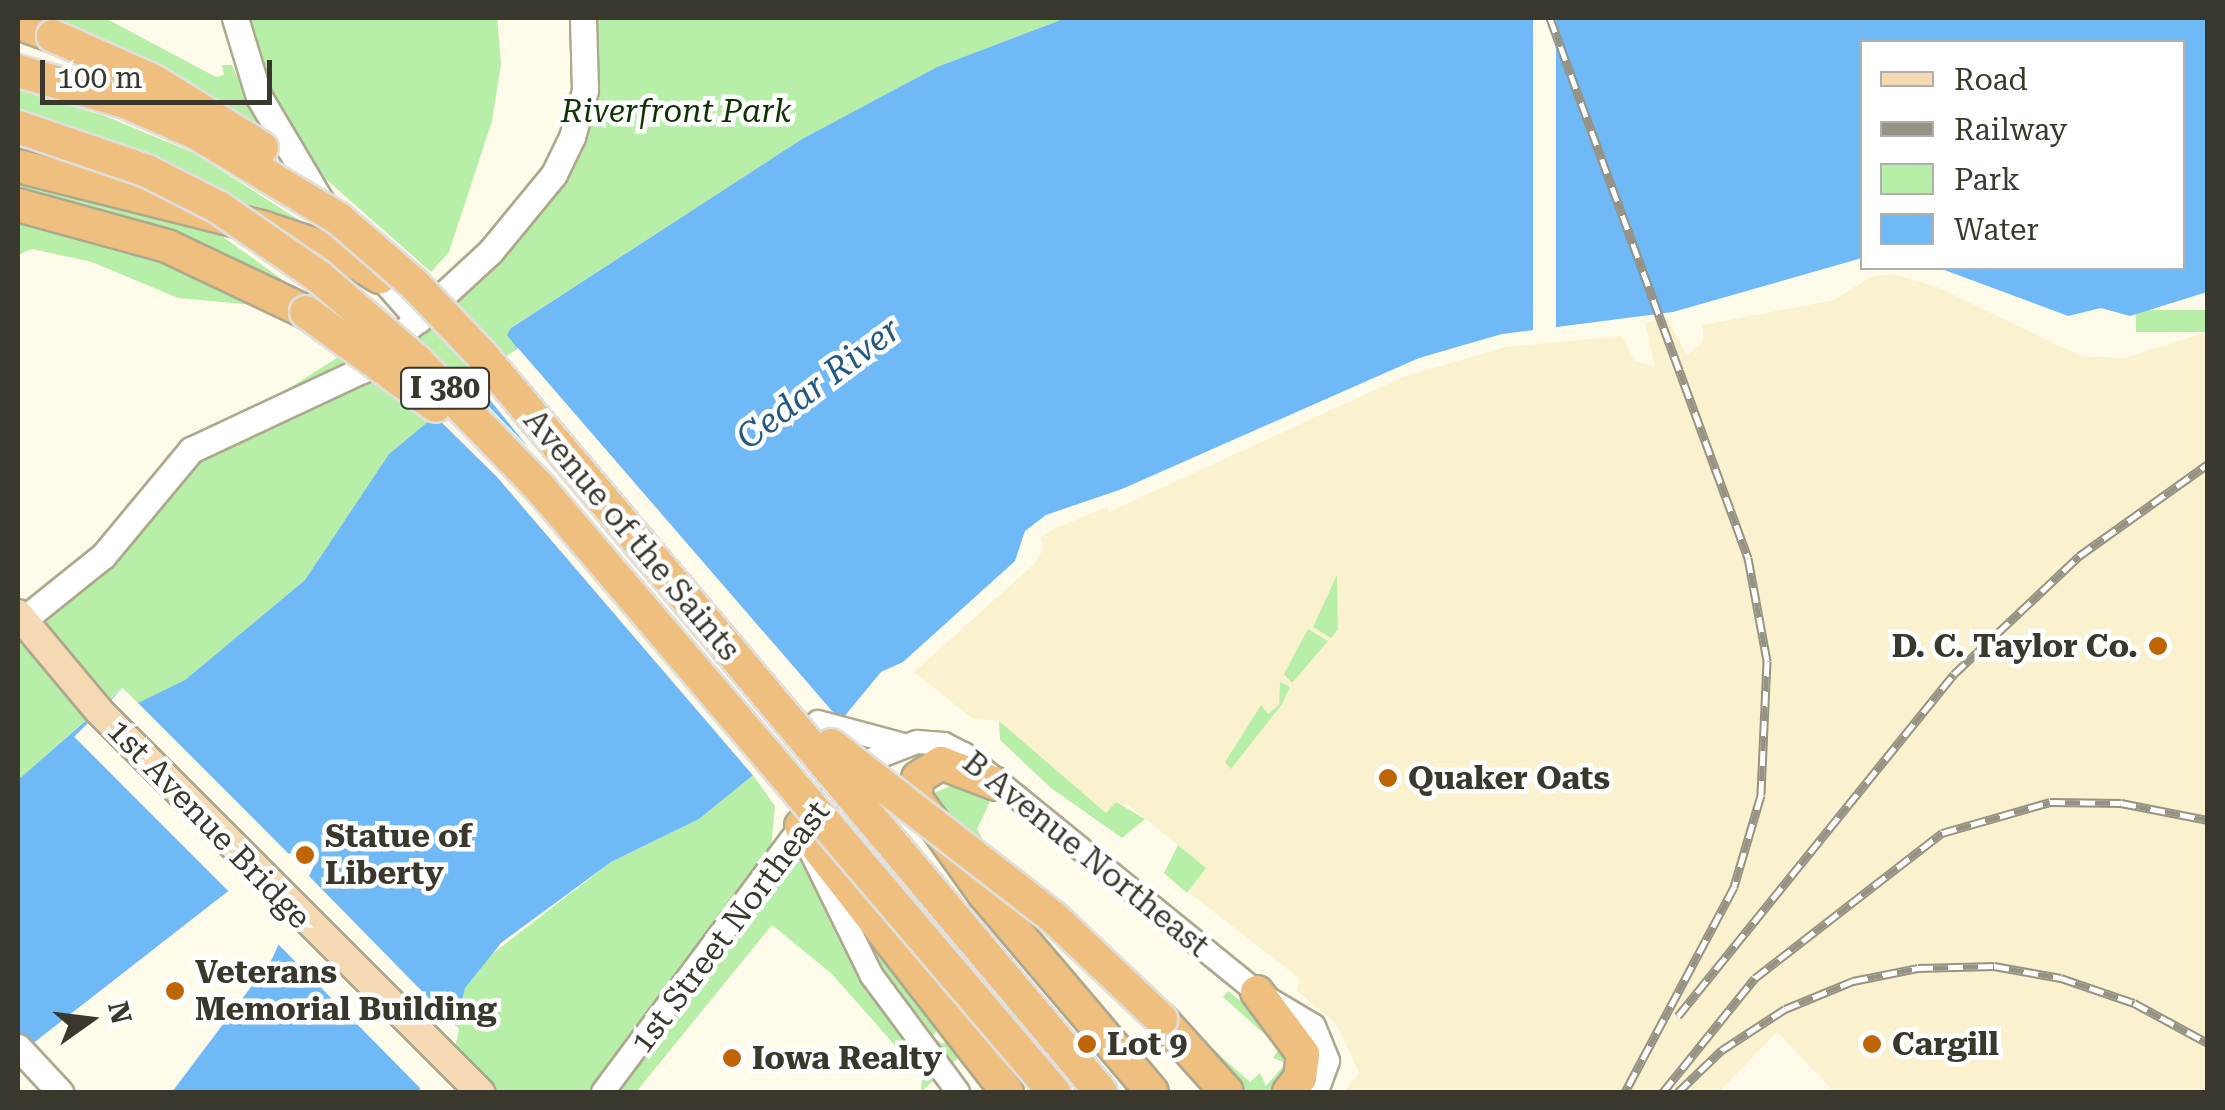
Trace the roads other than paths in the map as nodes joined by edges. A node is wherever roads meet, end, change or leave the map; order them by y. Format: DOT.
graph roads {
  1 [pos="234,18"];
  2 [pos="583,18"];
  3 [pos="18,23"];
  4 [pos="18,70"];
  5 [pos="18,128"];
  6 [pos="18,166"];
  7 [pos="18,205"];
  8 [pos="339,220"];
  9 [pos="380,277"];
  10 [pos="419,320"];
  11 [pos="585,542"];
  12 [pos="19,619"];
  13 [pos="745,669"];
  14 [pos="818,722"];
  15 [pos="904,744"];
  16 [pos="861,766"];
  17 [pos="996,784"];
  18 [pos="801,826"];
  19 [pos="986,895"];
  20 [pos="1257,992"];
  21 [pos="24,1054"];
  22 [pos="60,1092"];
  23 [pos="480,1092"];
  24 [pos="603,1092"];
  25 [pos="958,1092"];
  26 [pos="1007,1092"];
  27 [pos="1054,1092"];
  28 [pos="1101,1092"];
  29 [pos="1152,1092"];
  30 [pos="1226,1092"];
  31 [pos="1289,1092"];
  32 [pos="1318,1092"];
  1 -- 9 [label="main road"];
  2 -- 10 [label="main road"];
  3 -- 8 [label="highway, bridge"];
  4 -- 8 [label="highway, Avenue of the Saints / I 380, bridge"];
  5 -- 11 [label="highway, Avenue of the Saints / I 380, bridge"];
  6 -- 9 [label="highway"];
  7 -- 11 [label="highway, bridge"];
  8 -- 13 [label="highway, Avenue of the Saints / I 380, bridge"];
  9 -- 10 [label="main road"];
  10 -- 12 [label="main road"];
  11 -- 27 [label="highway, Avenue of the Saints / I 380, bridge"];
  12 -- 23 [label="main road, 1st Avenue Bridge"];
  13 -- 28 [label="highway, Avenue of the Saints / I 380, bridge"];
  13 -- 30 [label="highway, bridge"];
  14 -- 15 [label="street, B Avenue Northeast"];
  15 -- 16 [label="street"];
  15 -- 17 [label="street, B Avenue Northeast"];
  16 -- 18 [label="street, 1st Street Northeast"];
  16 -- 19 [label="highway"];
  17 -- 19 [label="highway"];
  17 -- 20 [label="street, B Avenue Northeast"];
  18 -- 24 [label="street, 1st Street Northeast"];
  18 -- 25 [label="street"];
  18 -- 26 [label="highway"];
  19 -- 29 [label="highway"];
  20 -- 31 [label="highway"];
  20 -- 32 [label="street, B Avenue Northeast"];
  21 -- 22 [label="main road"];
}
